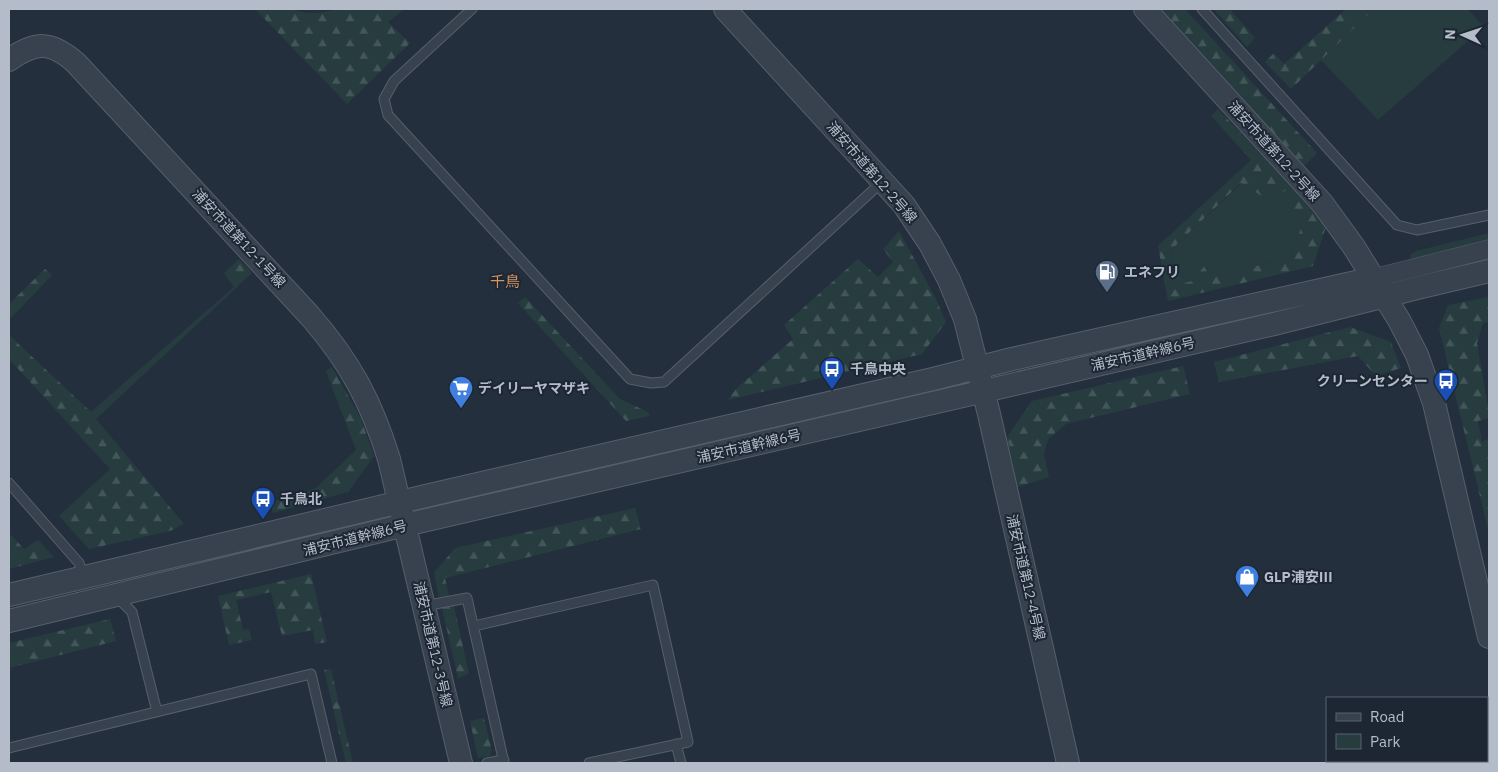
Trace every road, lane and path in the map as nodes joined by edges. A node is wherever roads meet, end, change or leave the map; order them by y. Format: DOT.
graph roads {
  1 [pos="472,9"];
  2 [pos="725,9"];
  3 [pos="1145,9"];
  4 [pos="1202,9"];
  5 [pos="9,60"];
  6 [pos="883,180"];
  7 [pos="1489,215"];
  8 [pos="1489,249"];
  9 [pos="1489,271"];
  10 [pos="1379,287"];
  11 [pos="977,368"];
  12 [pos="982,391"];
  13 [pos="9,483"];
  14 [pos="399,502"];
  15 [pos="405,526"];
  16 [pos="81,578"];
  17 [pos="9,595"];
  18 [pos="115,595"];
  19 [pos="424,606"];
  20 [pos="9,620"];
  21 [pos="474,626"];
  22 [pos="1489,637"];
  23 [pos="157,712"];
  24 [pos="676,744"];
  25 [pos="9,748"];
  26 [pos="504,762"];
  27 [pos="332,763"];
  28 [pos="460,763"];
  29 [pos="488,763"];
  30 [pos="590,763"];
  31 [pos="681,763"];
  32 [pos="1068,763"];
  1 -- 6 [label="lane"];
  2 -- 6 [label="street, 浦安市道第12-2号線"];
  3 -- 10 [label="street, 浦安市道第12-2号線"];
  4 -- 7 [label="lane"];
  5 -- 14 [label="street, 浦安市道第12-1号線"];
  6 -- 11 [label="street, 浦安市道第12-2号線"];
  8 -- 10 [label="street, 浦安市道幹線6号"];
  9 -- 10 [label="street, 浦安市道幹線6号"];
  10 -- 11 [label="street, 浦安市道幹線6号"];
  10 -- 12 [label="street, 浦安市道幹線6号"];
  10 -- 22 [label="street, 浦安市道第12-2号線"];
  11 -- 12 [label="street, 浦安市道第12-2号線"];
  11 -- 14 [label="street, 浦安市道幹線6号"];
  12 -- 15 [label="street, 浦安市道幹線6号"];
  12 -- 32 [label="street, 浦安市道第12-4号線"];
  13 -- 16 [label="lane"];
  14 -- 15 [label="street, 浦安市道第12-1号線"];
  14 -- 16 [label="street, 浦安市道幹線6号"];
  15 -- 18 [label="street, 浦安市道幹線6号"];
  15 -- 19 [label="street, 浦安市道第12-3号線"];
  16 -- 17 [label="street, 浦安市道幹線6号"];
  16 -- 18 [label="street"];
  18 -- 20 [label="street, 浦安市道幹線6号"];
  18 -- 23 [label="lane"];
  19 -- 21 [label="lane"];
  19 -- 28 [label="street, 浦安市道第12-3号線"];
  21 -- 24 [label="lane"];
  21 -- 26 [label="lane"];
  23 -- 25 [label="lane"];
  23 -- 27 [label="lane"];
  24 -- 30 [label="lane"];
  24 -- 31 [label="lane"];
  26 -- 29 [label="lane"];
}
